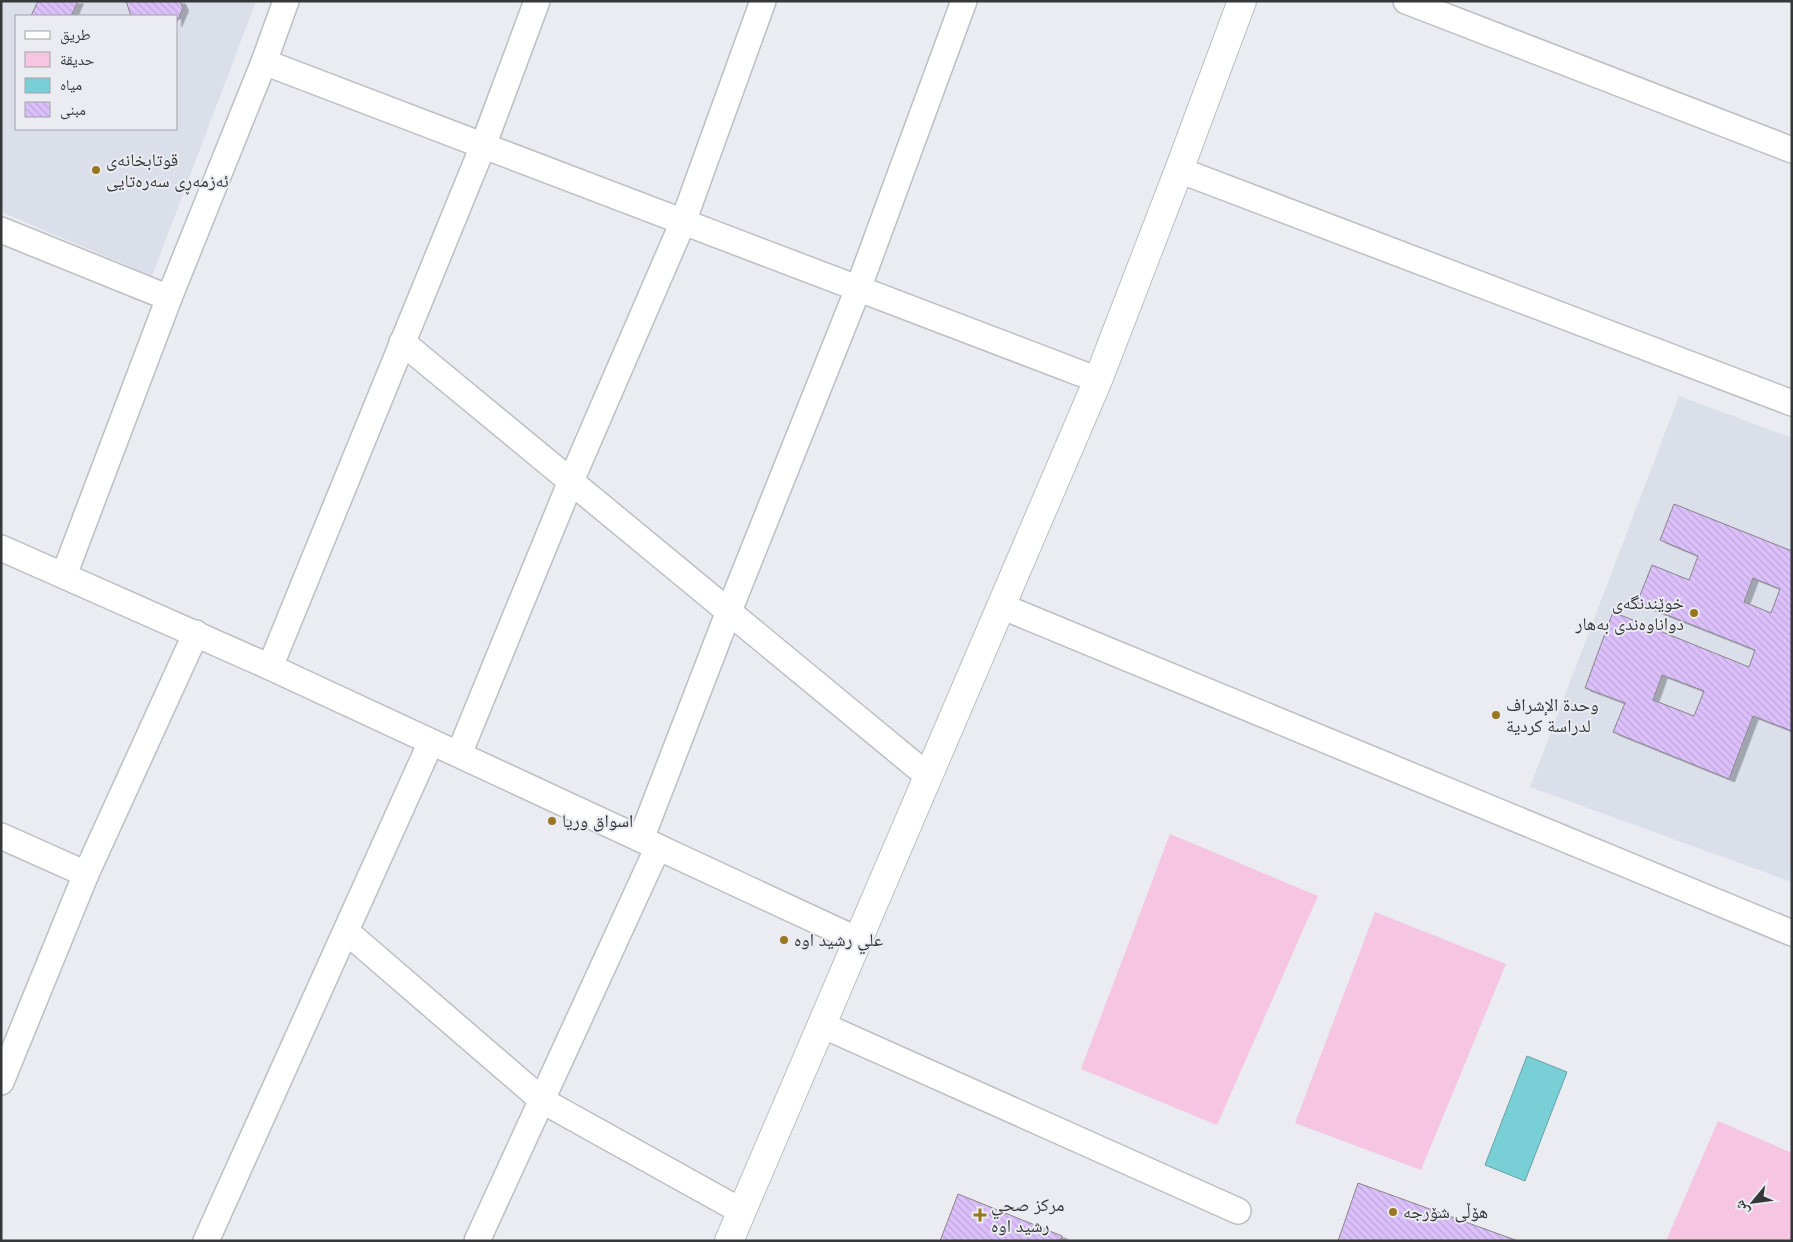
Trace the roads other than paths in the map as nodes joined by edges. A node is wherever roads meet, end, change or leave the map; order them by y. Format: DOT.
graph roads {
  1 [pos="286,1"];
  2 [pos="537,1"];
  3 [pos="763,1"];
  4 [pos="964,1"];
  5 [pos="1242,1"];
  6 [pos="1406,1"];
  7 [pos="264,62"];
  8 [pos="483,146"];
  9 [pos="1792,150"];
  10 [pos="1180,170"];
  11 [pos="683,222"];
  12 [pos="1,230"];
  13 [pos="858,289"];
  14 [pos="169,298"];
  15 [pos="402,342"];
  16 [pos="1098,380"];
  17 [pos="1792,403"];
  18 [pos="571,481"];
  19 [pos="1,548"];
  20 [pos="64,575"];
  21 [pos="1001,606"];
  22 [pos="728,611"];
  23 [pos="196,633"];
  24 [pos="270,667"];
  25 [pos="432,742"];
  26 [pos="459,754"];
  27 [pos="928,776"];
  28 [pos="1,836"];
  29 [pos="650,843"];
  30 [pos="86,874"];
  31 [pos="347,932"];
  32 [pos="1792,932"];
  33 [pos="858,940"];
  34 [pos="822,1025"];
  35 [pos="1,1082"];
  36 [pos="542,1101"];
  37 [pos="741,1211"];
  38 [pos="1238,1211"];
  39 [pos="206,1241"];
  40 [pos="477,1241"];
  41 [pos="729,1241"];
  1 -- 7 [label="street"];
  2 -- 8 [label="street"];
  3 -- 11 [label="street"];
  4 -- 13 [label="street"];
  5 -- 10 [label="street"];
  6 -- 9 [label="street"];
  7 -- 8 [label="street"];
  7 -- 14 [label="street"];
  8 -- 11 [label="street"];
  8 -- 15 [label="street"];
  10 -- 16 [label="street"];
  10 -- 17 [label="street"];
  11 -- 13 [label="street"];
  11 -- 18 [label="street"];
  12 -- 14 [label="street"];
  13 -- 16 [label="street"];
  13 -- 22 [label="street"];
  14 -- 20 [label="street"];
  15 -- 18 [label="street"];
  15 -- 24 [label="street"];
  16 -- 21 [label="street"];
  18 -- 22 [label="street"];
  18 -- 26 [label="street"];
  19 -- 20 [label="street"];
  20 -- 23 [label="street"];
  21 -- 27 [label="street"];
  21 -- 32 [label="street"];
  22 -- 27 [label="street"];
  22 -- 29 [label="street"];
  23 -- 24 [label="street"];
  23 -- 30 [label="street"];
  24 -- 25 [label="street"];
  25 -- 26 [label="street"];
  25 -- 31 [label="street"];
  26 -- 29 [label="street"];
  27 -- 33 [label="street"];
  28 -- 30 [label="street"];
  29 -- 33 [label="street"];
  29 -- 36 [label="street"];
  30 -- 35 [label="street"];
  31 -- 36 [label="street"];
  31 -- 39 [label="street"];
  33 -- 34 [label="street"];
  34 -- 37 [label="street"];
  34 -- 38 [label="street"];
  36 -- 37 [label="street"];
  36 -- 40 [label="street"];
  37 -- 41 [label="street"];
}
